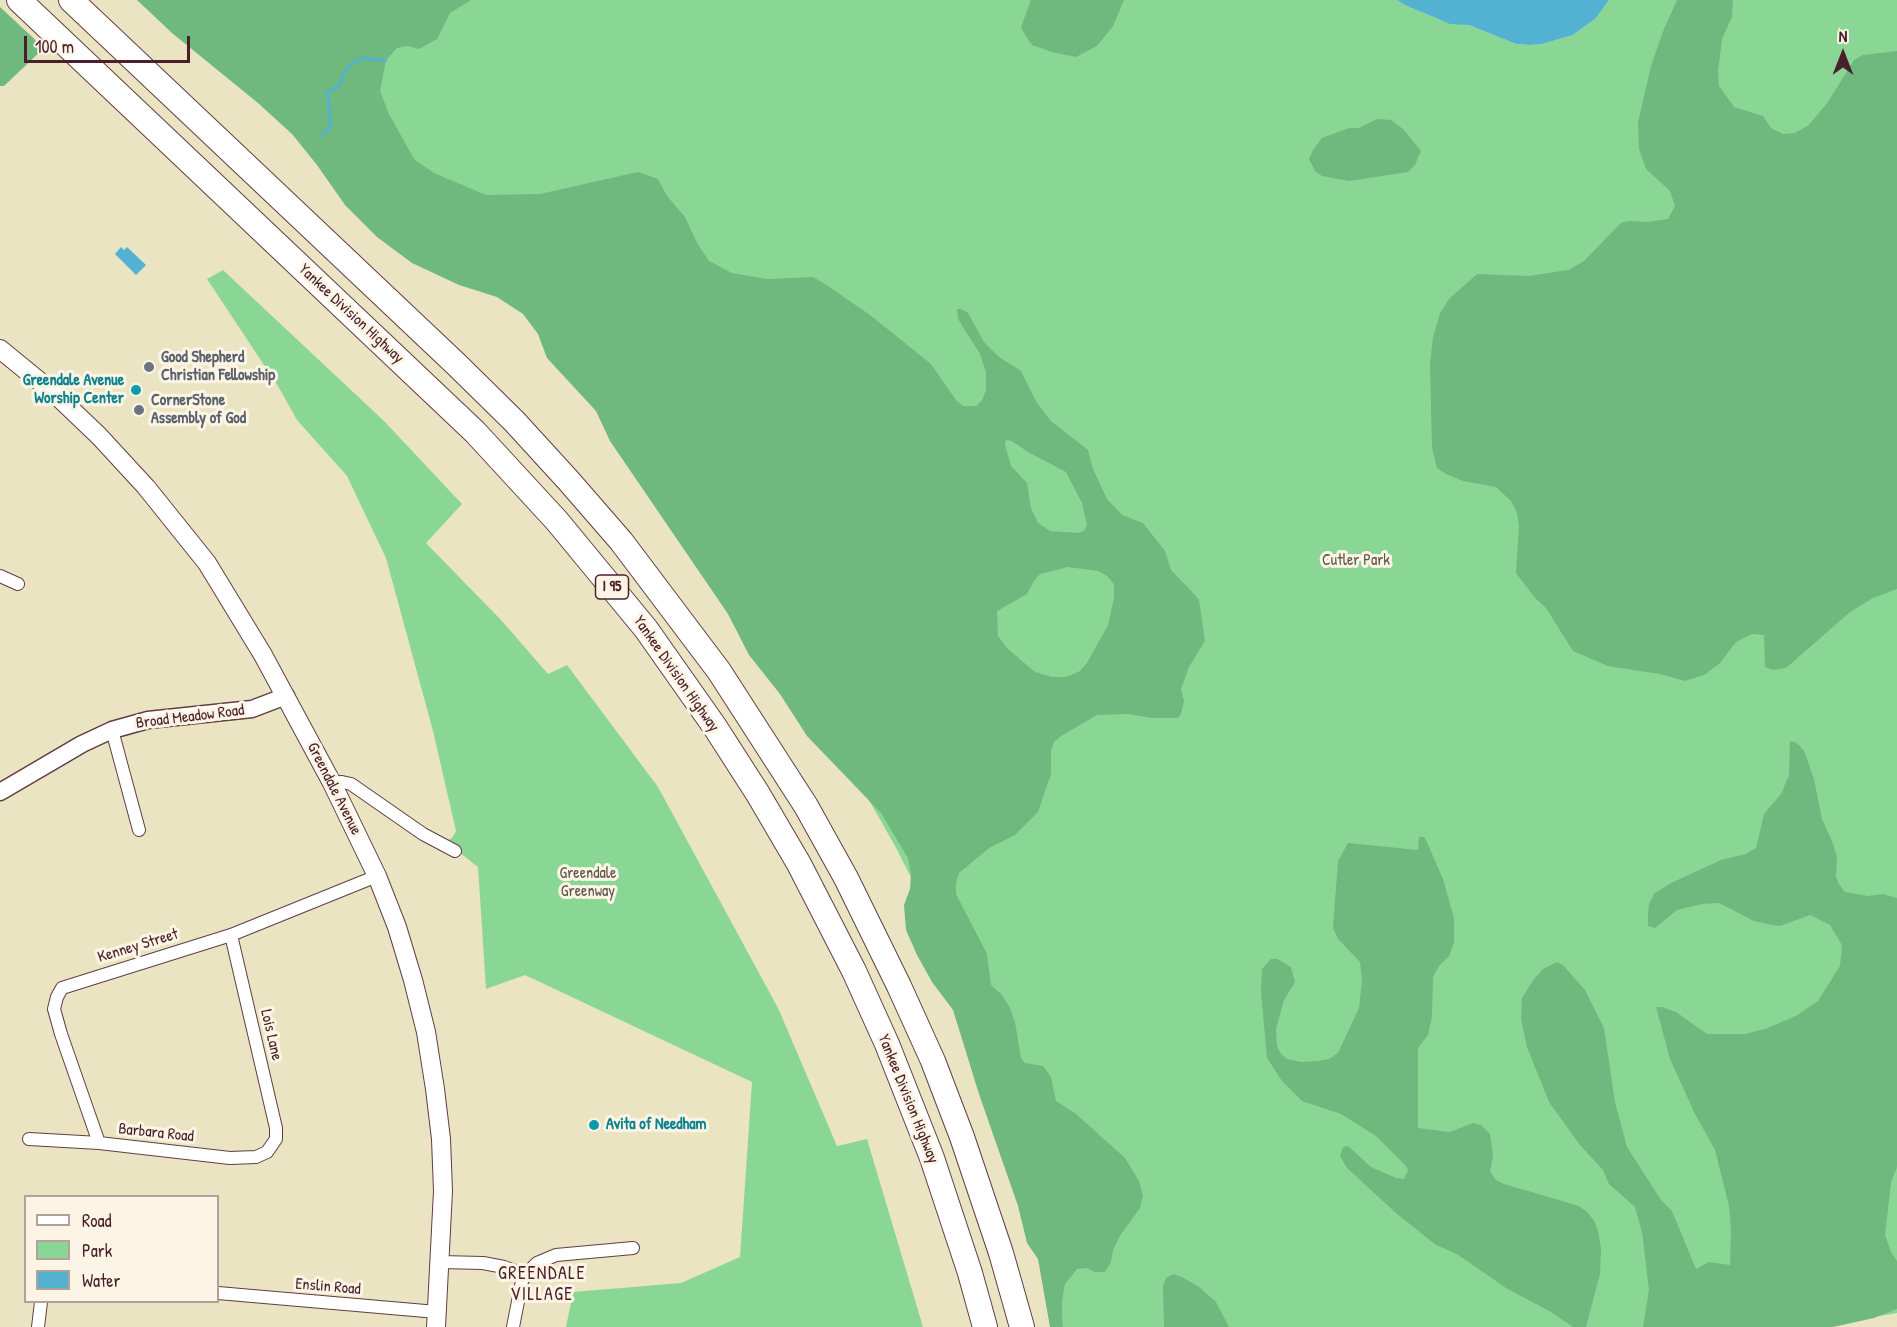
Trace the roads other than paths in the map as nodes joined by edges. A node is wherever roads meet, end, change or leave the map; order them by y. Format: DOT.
graph roads {
  1 [pos="19,0"];
  2 [pos="71,0"];
  3 [pos="0,349"];
  4 [pos="0,576"];
  5 [pos="18,584"];
  6 [pos="286,696"];
  7 [pos="112,730"];
  8 [pos="332,783"];
  9 [pos="0,792"];
  10 [pos="139,830"];
  11 [pos="455,851"];
  12 [pos="377,876"];
  13 [pos="231,935"];
  14 [pos="29,1139"];
  15 [pos="99,1143"];
  16 [pos="273,1143"];
  17 [pos="633,1248"];
  18 [pos="440,1262"];
  19 [pos="526,1275"];
  20 [pos="219,1293"];
  21 [pos="41,1303"];
  22 [pos="436,1320"];
  23 [pos="39,1327"];
  24 [pos="513,1327"];
  25 [pos="985,1327"];
  26 [pos="1022,1327"];
  1 -- 25 [label="highway, Yankee Division Highway / I 95"];
  2 -- 26 [label="highway, I 95"];
  3 -- 6 [label="main road, Greendale Avenue"];
  4 -- 5 [label="street"];
  6 -- 7 [label="street, Broad Meadow Road"];
  6 -- 8 [label="main road, Greendale Avenue"];
  7 -- 9 [label="street, Broad Meadow Road"];
  7 -- 10 [label="street"];
  8 -- 11 [label="street"];
  8 -- 12 [label="main road, Greendale Avenue"];
  12 -- 13 [label="street, Kenney Street"];
  12 -- 18 [label="main road, Greendale Avenue"];
  13 -- 15 [label="street, Kenney Street"];
  13 -- 16 [label="street, Lois Lane"];
  14 -- 15 [label="street, Barbara Road"];
  15 -- 16 [label="street, Barbara Road"];
  17 -- 19 [label="street"];
  18 -- 19 [label="street"];
  18 -- 22 [label="main road, Greendale Avenue"];
  19 -- 24 [label="street"];
  20 -- 22 [label="street, Enslin Road"];
  21 -- 23 [label="street"];
}
